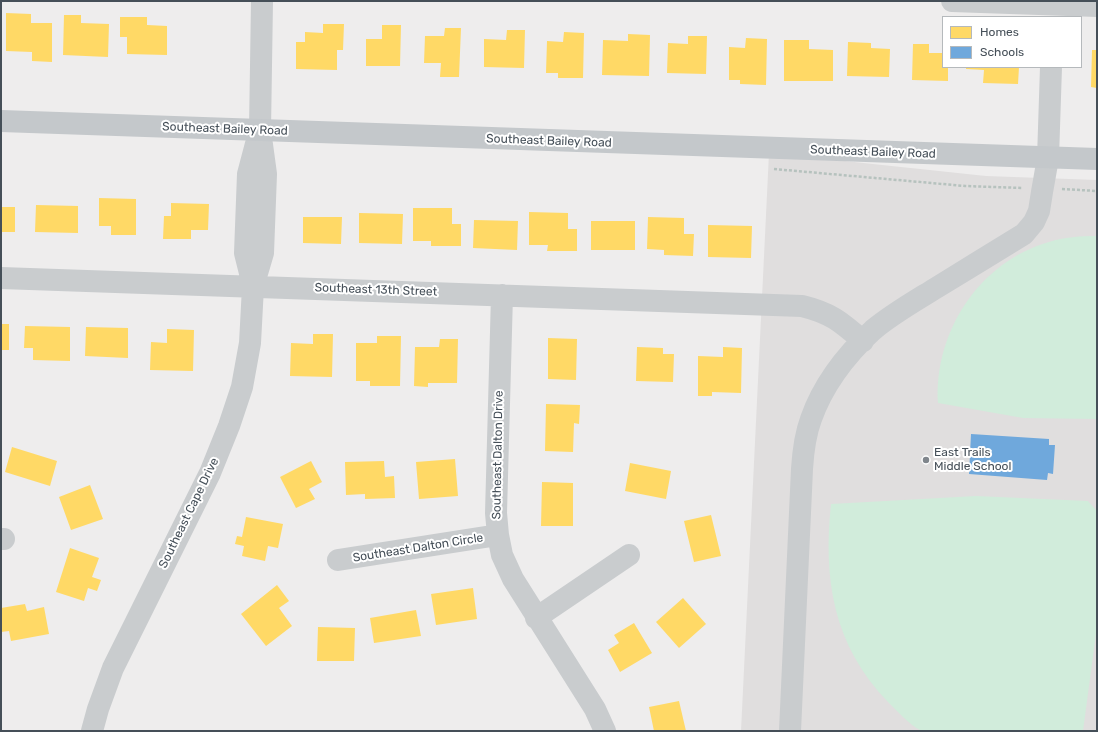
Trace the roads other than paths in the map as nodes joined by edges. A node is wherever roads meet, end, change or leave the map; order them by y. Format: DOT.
graph roads {
  1 [pos="262,1"];
  2 [pos="952,1"];
  3 [pos="1097,6"];
  4 [pos="1053,8"];
  5 [pos="1051,68"];
  6 [pos="1,121"];
  7 [pos="260,130"];
  8 [pos="1048,158"];
  9 [pos="1097,159"];
  10 [pos="1,278"];
  11 [pos="253,286"];
  12 [pos="502,295"];
  13 [pos="863,341"];
  14 [pos="498,535"];
  15 [pos="629,555"];
  16 [pos="338,560"];
  17 [pos="536,618"];
  18 [pos="92,731"];
  19 [pos="605,731"];
  20 [pos="790,731"];
  1 -- 7 [label="street, Southeast Cape Drive"];
  2 -- 4 [label="street"];
  3 -- 4 [label="street"];
  5 -- 8 [label="street"];
  6 -- 7 [label="main road, Southeast Bailey Road"];
  7 -- 8 [label="main road, Southeast Bailey Road"];
  7 -- 11 [label="street, Southeast Cape Drive"];
  8 -- 9 [label="main road, Southeast Bailey Road"];
  8 -- 13 [label="street"];
  10 -- 11 [label="street, Southeast 13th Street"];
  11 -- 12 [label="street, Southeast 13th Street"];
  11 -- 18 [label="street, Southeast Cape Drive"];
  12 -- 13 [label="street, Southeast 13th Street"];
  12 -- 14 [label="street, Southeast Dalton Drive"];
  13 -- 20 [label="street"];
  14 -- 16 [label="street, Southeast Dalton Circle"];
  14 -- 17 [label="street, Southeast Dalton Drive"];
  15 -- 17 [label="street"];
  17 -- 19 [label="street, Southeast Dalton Drive"];
}
